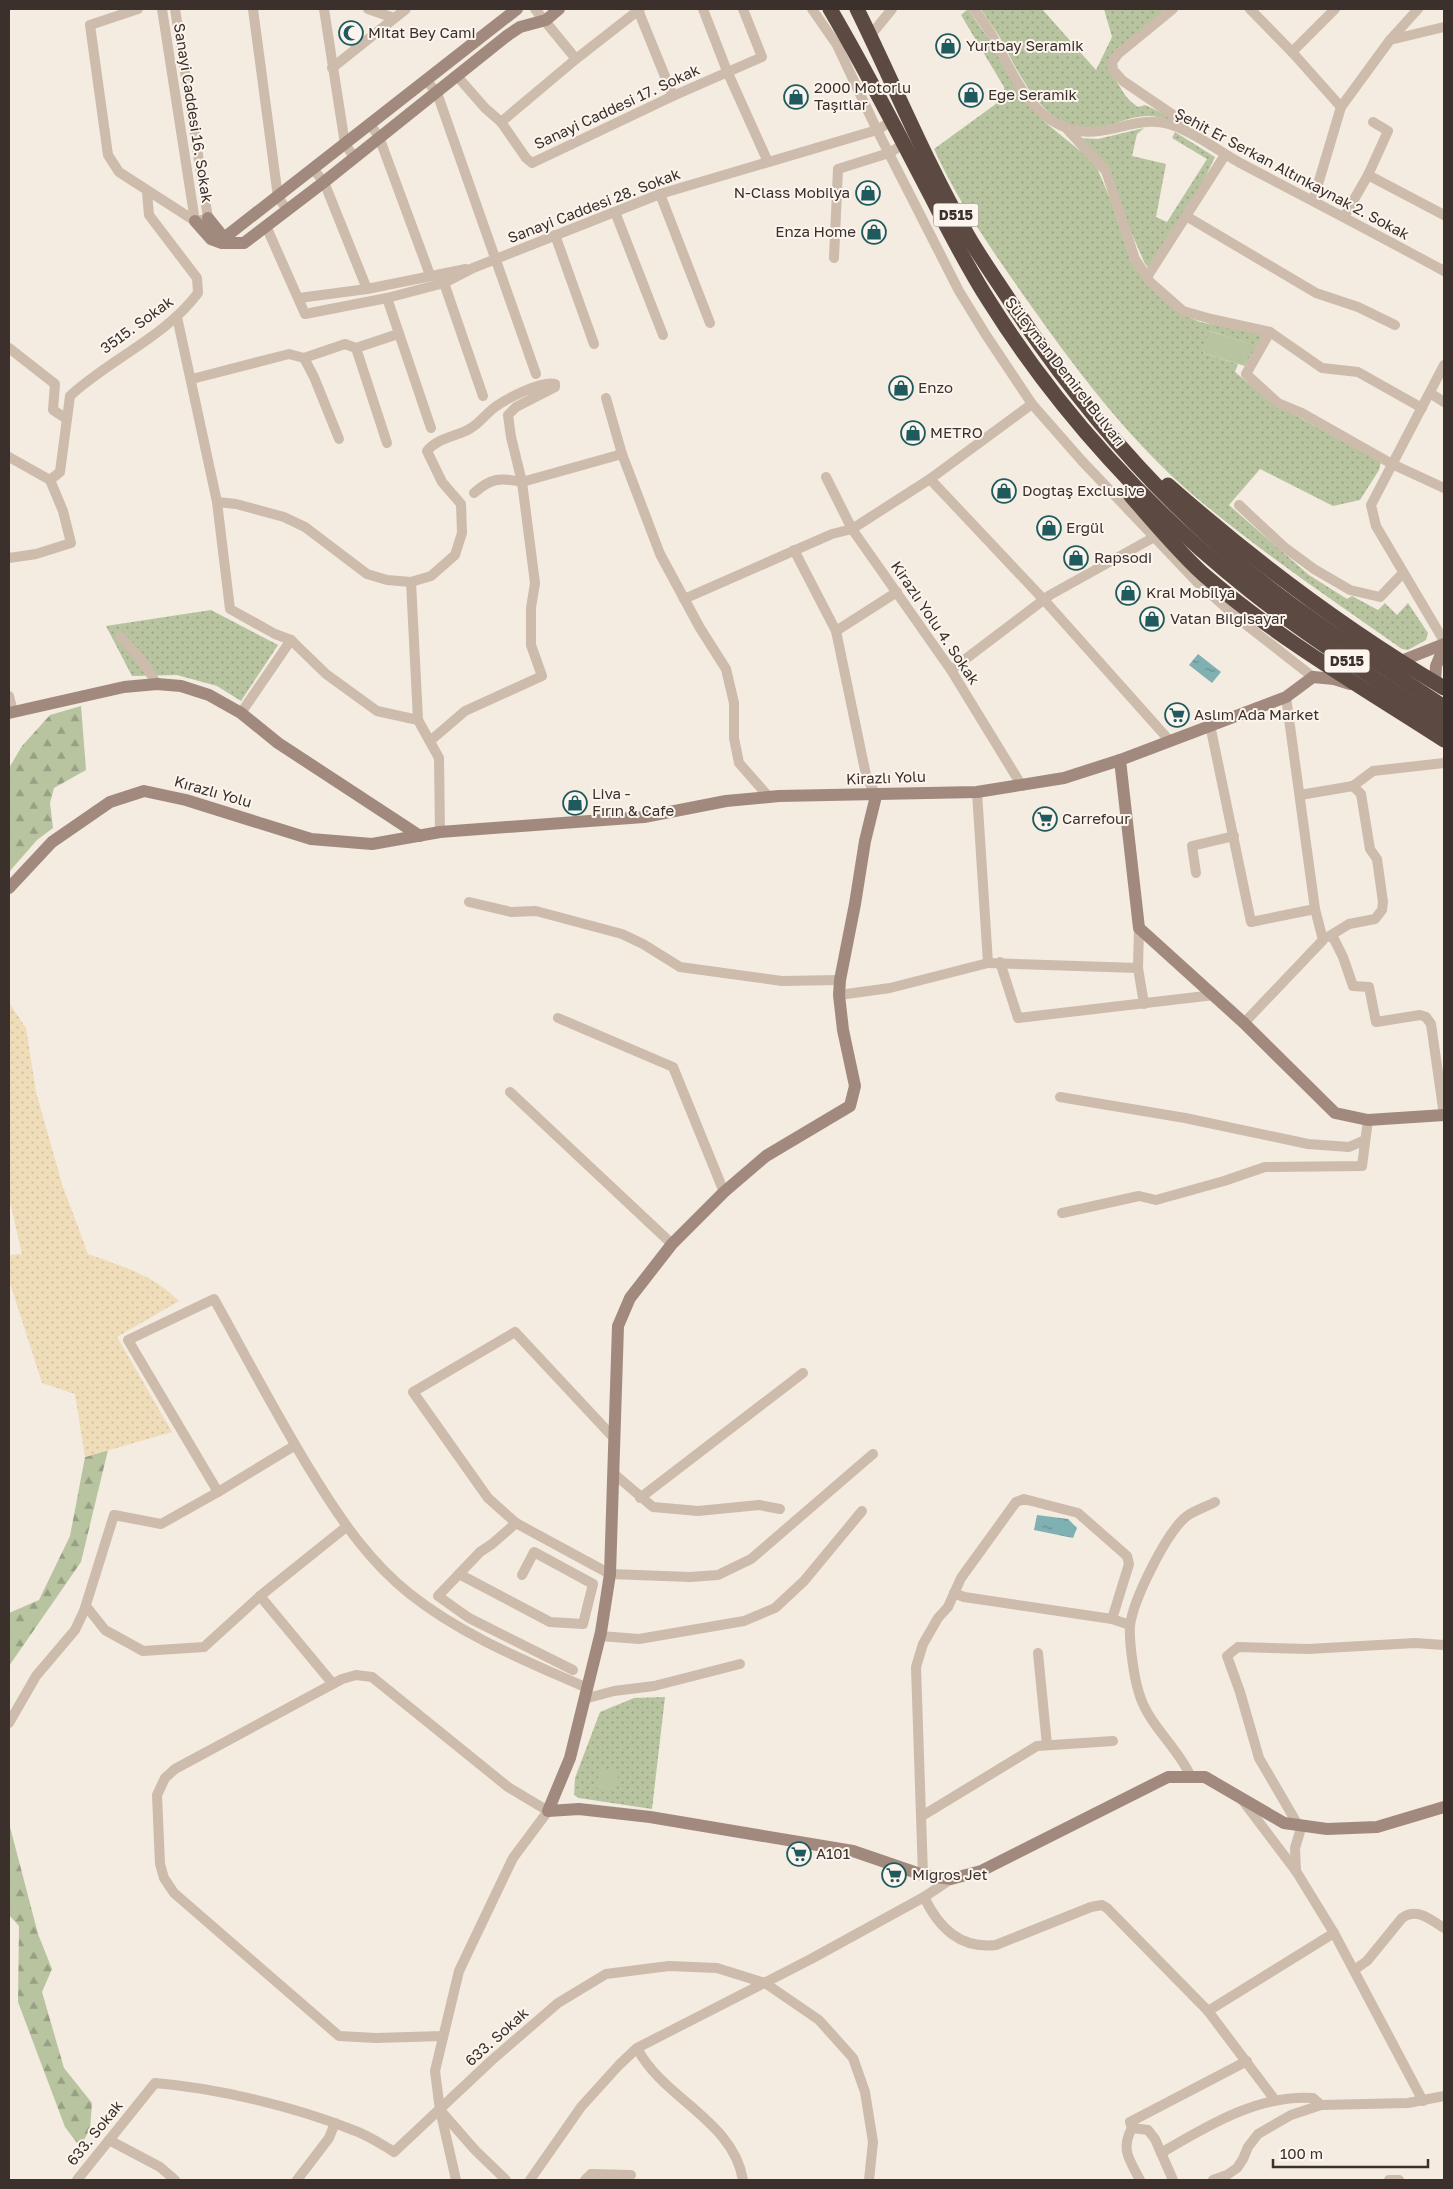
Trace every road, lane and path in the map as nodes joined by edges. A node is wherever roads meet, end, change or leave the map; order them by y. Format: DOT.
graph roads {
  1 [pos="138,9"];
  2 [pos="162,9"];
  3 [pos="175,9"];
  4 [pos="253,9"];
  5 [pos="324,9"];
  6 [pos="368,9"];
  7 [pos="406,9"];
  8 [pos="517,9"];
  9 [pos="535,9"];
  10 [pos="559,9"];
  11 [pos="703,9"];
  12 [pos="743,9"];
  13 [pos="812,9"];
  14 [pos="830,9"];
  15 [pos="857,9"];
  16 [pos="892,9"];
  17 [pos="974,9"];
  18 [pos="1173,9"];
  19 [pos="1250,9"];
  20 [pos="1335,9"];
  21 [pos="1418,9"];
  22 [pos="639,10"];
  23 [pos="394,18"];
  24 [pos="546,20"];
  25 [pos="1442,27"];
  26 [pos="870,36"];
  27 [pos="1390,40"];
  28 [pos="1292,52"];
  29 [pos="576,59"];
  30 [pos="332,68"];
  31 [pos="727,71"];
  32 [pos="457,76"];
  33 [pos="426,80"];
  34 [pos="437,93"];
  35 [pos="673,96"];
  36 [pos="1341,107"];
  37 [pos="892,121"];
  38 [pos="501,122"];
  39 [pos="1373,122"];
  40 [pos="370,124"];
  41 [pos="1067,129"];
  42 [pos="877,130"];
  43 [pos="1184,130"];
  44 [pos="379,137"];
  45 [pos="345,144"];
  46 [pos="904,144"];
  47 [pos="889,153"];
  48 [pos="1225,155"];
  49 [pos="354,157"];
  50 [pos="768,162"];
  51 [pos="313,169"];
  52 [pos="1368,175"];
  53 [pos="324,182"];
  54 [pos="147,192"];
  55 [pos="660,194"];
  56 [pos="278,197"];
  57 [pos="1313,201"];
  58 [pos="287,210"];
  59 [pos="615,212"];
  60 [pos="1444,214"];
  61 [pos="1186,216"];
  62 [pos="1344,217"];
  63 [pos="208,218"];
  64 [pos="195,221"];
  65 [pos="266,226"];
  66 [pos="555,235"];
  67 [pos="964,243"];
  68 [pos="834,258"];
  69 [pos="496,259"];
  70 [pos="473,268"];
  71 [pos="1444,271"];
  72 [pos="430,275"];
  73 [pos="1147,277"];
  74 [pos="444,283"];
  75 [pos="367,289"];
  76 [pos="299,298"];
  77 [pos="387,298"];
  78 [pos="177,317"];
  79 [pos="710,323"];
  80 [pos="1395,326"];
  81 [pos="1270,332"];
  82 [pos="398,334"];
  83 [pos="663,335"];
  84 [pos="594,344"];
  85 [pos="9,348"];
  86 [pos="356,348"];
  87 [pos="304,358"];
  88 [pos="1444,365"];
  89 [pos="536,374"];
  90 [pos="192,379"];
  91 [pos="1430,393"];
  92 [pos="482,396"];
  93 [pos="606,398"];
  94 [pos="1444,402"];
  95 [pos="1032,404"];
  96 [pos="1422,408"];
  97 [pos="67,419"];
  98 [pos="431,428"];
  99 [pos="339,439"];
  100 [pos="387,443"];
  101 [pos="622,454"];
  102 [pos="9,457"];
  103 [pos="1392,464"];
  104 [pos="826,477"];
  105 [pos="930,479"];
  106 [pos="50,480"];
  107 [pos="522,482"];
  108 [pos="1444,488"];
  109 [pos="474,493"];
  110 [pos="217,502"];
  111 [pos="1240,505"];
  112 [pos="852,529"];
  113 [pos="1158,535"];
  114 [pos="794,550"];
  115 [pos="9,558"];
  116 [pos="1403,573"];
  117 [pos="411,582"];
  118 [pos="1258,588"];
  119 [pos="896,592"];
  120 [pos="684,599"];
  121 [pos="1045,601"];
  122 [pos="836,631"];
  123 [pos="120,636"];
  124 [pos="290,640"];
  125 [pos="1444,644"];
  126 [pos="1304,651"];
  127 [pos="1401,662"];
  128 [pos="951,670"];
  129 [pos="1314,677"];
  130 [pos="157,684"];
  131 [pos="1440,686"];
  132 [pos="1363,688"];
  133 [pos="9,696"];
  134 [pos="1286,697"];
  135 [pos="1444,707"];
  136 [pos="11,712"];
  137 [pos="241,712"];
  138 [pos="418,720"];
  139 [pos="1444,724"];
  140 [pos="1210,725"];
  141 [pos="1169,740"];
  142 [pos="1444,740"];
  143 [pos="430,741"];
  144 [pos="1120,760"];
  145 [pos="1444,763"];
  146 [pos="1022,786"];
  147 [pos="1353,786"];
  148 [pos="977,792"];
  149 [pos="1300,795"];
  150 [pos="876,796"];
  151 [pos="769,797"];
  152 [pos="440,832"];
  153 [pos="420,836"];
  154 [pos="1234,836"];
  155 [pos="1196,873"];
  156 [pos="9,888"];
  157 [pos="469,902"];
  158 [pos="1315,909"];
  159 [pos="1139,928"];
  160 [pos="1327,938"];
  161 [pos="1000,962"];
  162 [pos="988,963"];
  163 [pos="1138,968"];
  164 [pos="840,980"];
  165 [pos="839,995"];
  166 [pos="1214,995"];
  167 [pos="1144,1004"];
  168 [pos="558,1018"];
  169 [pos="1244,1023"];
  170 [pos="510,1092"];
  171 [pos="1060,1097"];
  172 [pos="1444,1115"];
  173 [pos="1368,1120"];
  174 [pos="1365,1140"];
  175 [pos="724,1192"];
  176 [pos="1062,1213"];
  177 [pos="672,1244"];
  178 [pos="804,1373"];
  179 [pos="613,1437"];
  180 [pos="294,1446"];
  181 [pos="873,1454"];
  182 [pos="613,1473"];
  183 [pos="218,1492"];
  184 [pos="640,1498"];
  185 [pos="1215,1502"];
  186 [pos="780,1510"];
  187 [pos="862,1511"];
  188 [pos="516,1523"];
  189 [pos="346,1527"];
  190 [pos="459,1574"];
  191 [pos="610,1574"];
  192 [pos="522,1575"];
  193 [pos="954,1594"];
  194 [pos="260,1596"];
  195 [pos="86,1606"];
  196 [pos="1112,1619"];
  197 [pos="1130,1625"];
  198 [pos="600,1636"];
  199 [pos="1444,1645"];
  200 [pos="1038,1653"];
  201 [pos="740,1664"];
  202 [pos="573,1670"];
  203 [pos="333,1684"];
  204 [pos="586,1693"];
  205 [pos="9,1724"];
  206 [pos="1113,1740"];
  207 [pos="1047,1745"];
  208 [pos="1191,1777"];
  209 [pos="1241,1798"];
  210 [pos="1444,1807"];
  211 [pos="548,1811"];
  212 [pos="922,1816"];
  213 [pos="1300,1825"];
  214 [pos="1296,1871"];
  215 [pos="923,1875"];
  216 [pos="951,1879"];
  217 [pos="924,1896"];
  218 [pos="1444,1928"];
  219 [pos="1334,1933"];
  220 [pos="1354,1970"];
  221 [pos="765,1983"];
  222 [pos="1208,2011"];
  223 [pos="443,2036"];
  224 [pos="637,2048"];
  225 [pos="1247,2061"];
  226 [pos="1444,2096"];
  227 [pos="1275,2100"];
  228 [pos="1423,2101"];
  229 [pos="1321,2105"];
  230 [pos="440,2110"];
  231 [pos="335,2123"];
  232 [pos="1132,2128"];
  233 [pos="109,2140"];
  234 [pos="1161,2153"];
  235 [pos="631,2175"];
  236 [pos="533,2179"];
  237 [pos="77,2180"];
  238 [pos="176,2180"];
  239 [pos="296,2180"];
  240 [pos="456,2180"];
  241 [pos="506,2180"];
  242 [pos="585,2180"];
  243 [pos="743,2180"];
  244 [pos="870,2180"];
  245 [pos="1140,2180"];
  246 [pos="1173,2180"];
  247 [pos="1213,2180"];
  248 [pos="1389,2180"];
  249 [pos="1399,2180"];
  1 -- 54 [label="street"];
  2 -- 64 [label="street, Sanayi Caddesi 16. Sokak"];
  3 -- 63 [label="street, Sanayi Caddesi 16. Sokak"];
  4 -- 56 [label="street"];
  5 -- 30 [label="street"];
  6 -- 23 [label="street"];
  7 -- 23 [label="street"];
  8 -- 33 [label="street"];
  9 -- 24 [label="street"];
  10 -- 24 [label="street"];
  11 -- 31 [label="street"];
  12 -- 31 [label="street, Sanayi Caddesi 17. Sokak"];
  13 -- 42 [label="street"];
  14 -- 37 [label="highway, Süleyman Demirel Bulvarı / D515"];
  15 -- 26 [label="highway, Süleyman Demirel Bulvarı / D515"];
  16 -- 26 [label="street"];
  17 -- 41 [label="street, Şehit Er Serkan Altınkaynak 2. Sokak"];
  18 -- 43 [label="street"];
  19 -- 28 [label="street"];
  20 -- 28 [label="street"];
  21 -- 27 [label="street"];
  22 -- 29 [label="street"];
  22 -- 35 [label="street"];
  23 -- 30 [label="street"];
  24 -- 29 [label="street"];
  24 -- 32 [label="street"];
  25 -- 27 [label="street"];
  26 -- 67 [label="highway, Süleyman Demirel Bulvarı / D515"];
  27 -- 36 [label="street"];
  28 -- 36 [label="street"];
  29 -- 38 [label="street"];
  30 -- 45 [label="street"];
  31 -- 35 [label="street, Sanayi Caddesi 17. Sokak"];
  31 -- 50 [label="street"];
  32 -- 34 [label="street"];
  32 -- 38 [label="street"];
  33 -- 34 [label="street"];
  33 -- 40 [label="street"];
  34 -- 44 [label="street"];
  34 -- 69 [label="street"];
  35 -- 38 [label="street, Sanayi Caddesi 17. Sokak"];
  36 -- 57 [label="street"];
  37 -- 42 [label="street, Sanayi Caddesi 28. Sokak"];
  37 -- 46 [label="highway, Süleyman Demirel Bulvarı / D515"];
  39 -- 52 [label="street"];
  40 -- 44 [label="street"];
  40 -- 45 [label="street"];
  41 -- 43 [label="street, Şehit Er Serkan Altınkaynak 2. Sokak"];
  41 -- 73 [label="street"];
  42 -- 47 [label="street"];
  42 -- 50 [label="street, Sanayi Caddesi 28. Sokak"];
  43 -- 48 [label="street, Şehit Er Serkan Altınkaynak 2. Sokak"];
  44 -- 49 [label="street"];
  44 -- 72 [label="street"];
  45 -- 49 [label="street"];
  45 -- 51 [label="street"];
  46 -- 47 [label="street"];
  46 -- 67 [label="highway, Süleyman Demirel Bulvarı / D515"];
  47 -- 68 [label="street"];
  47 -- 95 [label="street"];
  48 -- 57 [label="street, Şehit Er Serkan Altınkaynak 2. Sokak"];
  48 -- 61 [label="street"];
  49 -- 53 [label="street"];
  50 -- 55 [label="street, Sanayi Caddesi 28. Sokak"];
  51 -- 53 [label="street"];
  51 -- 56 [label="street"];
  52 -- 60 [label="street"];
  52 -- 62 [label="street"];
  53 -- 58 [label="street"];
  53 -- 75 [label="street"];
  54 -- 64 [label="street"];
  54 -- 78 [label="street, 3515. Sokak"];
  55 -- 59 [label="street, Sanayi Caddesi 28. Sokak"];
  55 -- 79 [label="street"];
  56 -- 58 [label="street"];
  56 -- 63 [label="street"];
  57 -- 62 [label="street, Şehit Er Serkan Altınkaynak 2. Sokak"];
  58 -- 65 [label="street"];
  59 -- 66 [label="street, Sanayi Caddesi 28. Sokak"];
  59 -- 83 [label="street"];
  61 -- 73 [label="street"];
  61 -- 80 [label="street"];
  62 -- 71 [label="street, Şehit Er Serkan Altınkaynak 2. Sokak"];
  63 -- 64 [label="street"];
  64 -- 65 [label="street"];
  65 -- 76 [label="street"];
  66 -- 69 [label="street, Sanayi Caddesi 28. Sokak"];
  66 -- 84 [label="street"];
  67 -- 113 [label="highway"];
  67 -- 118 [label="highway, Süleyman Demirel Bulvarı / D515"];
  67 -- 127 [label="highway"];
  69 -- 70 [label="street, Sanayi Caddesi 28. Sokak"];
  69 -- 89 [label="street"];
  70 -- 72 [label="street"];
  70 -- 74 [label="street, Sanayi Caddesi 28. Sokak"];
  72 -- 75 [label="street"];
  73 -- 81 [label="street"];
  74 -- 77 [label="street, Sanayi Caddesi 28. Sokak"];
  74 -- 92 [label="street"];
  75 -- 76 [label="street"];
  76 -- 77 [label="street, Sanayi Caddesi 28. Sokak"];
  77 -- 82 [label="street"];
  78 -- 90 [label="street"];
  78 -- 97 [label="street, 3515. Sokak"];
  81 -- 96 [label="street"];
  81 -- 103 [label="street"];
  82 -- 86 [label="street"];
  82 -- 98 [label="street"];
  85 -- 97 [label="street"];
  86 -- 87 [label="street"];
  86 -- 100 [label="street"];
  87 -- 90 [label="street"];
  87 -- 99 [label="street"];
  88 -- 91 [label="street"];
  90 -- 110 [label="street"];
  91 -- 94 [label="street"];
  91 -- 96 [label="street"];
  93 -- 101 [label="street"];
  95 -- 105 [label="street"];
  95 -- 113 [label="street"];
  96 -- 103 [label="street"];
  97 -- 106 [label="street, 3515. Sokak"];
  101 -- 107 [label="street"];
  101 -- 120 [label="street"];
  102 -- 106 [label="street"];
  103 -- 108 [label="street"];
  103 -- 116 [label="street"];
  104 -- 112 [label="street, Kirazlı Yolu 4. Sokak"];
  105 -- 112 [label="street"];
  105 -- 121 [label="street"];
  106 -- 115 [label="street"];
  107 -- 109 [label="street"];
  107 -- 117 [label="street"];
  107 -- 143 [label="street"];
  110 -- 117 [label="street"];
  110 -- 124 [label="street"];
  111 -- 116 [label="street"];
  112 -- 114 [label="street"];
  112 -- 119 [label="street, Kirazlı Yolu 4. Sokak"];
  113 -- 121 [label="street"];
  113 -- 126 [label="highway"];
  113 -- 129 [label="street"];
  114 -- 120 [label="street"];
  114 -- 122 [label="street"];
  116 -- 125 [label="street"];
  117 -- 138 [label="street"];
  118 -- 135 [label="highway, Süleyman Demirel Bulvarı / D515"];
  118 -- 139 [label="highway, Süleyman Demirel Bulvarı / D515"];
  119 -- 122 [label="street"];
  119 -- 128 [label="street, Kirazlı Yolu 4. Sokak"];
  120 -- 151 [label="street"];
  121 -- 128 [label="street"];
  121 -- 141 [label="street"];
  122 -- 150 [label="street"];
  123 -- 130 [label="street"];
  124 -- 137 [label="street"];
  124 -- 138 [label="street"];
  125 -- 127 [label="street"];
  125 -- 131 [label="street"];
  126 -- 129 [label="street"];
  126 -- 132 [label="highway"];
  127 -- 131 [label="highway"];
  128 -- 146 [label="street, Kirazlı Yolu 4. Sokak"];
  129 -- 132 [label="street"];
  129 -- 134 [label="street, Kirazlı Yolu"];
  130 -- 136 [label="street"];
  130 -- 137 [label="street"];
  132 -- 142 [label="highway"];
  133 -- 136 [label="street"];
  134 -- 140 [label="street, Kirazlı Yolu"];
  134 -- 149 [label="street"];
  137 -- 153 [label="street"];
  138 -- 143 [label="street"];
  140 -- 141 [label="street, Kirazlı Yolu"];
  140 -- 154 [label="street"];
  141 -- 144 [label="street, Kirazlı Yolu"];
  143 -- 152 [label="street"];
  144 -- 146 [label="street, Kirazlı Yolu"];
  144 -- 159 [label="street"];
  145 -- 147 [label="street"];
  146 -- 148 [label="street, Kirazlı Yolu"];
  147 -- 149 [label="street"];
  147 -- 160 [label="street"];
  148 -- 150 [label="street, Kirazlı Yolu"];
  148 -- 162 [label="street"];
  149 -- 158 [label="street"];
  150 -- 151 [label="street, Kirazlı Yolu"];
  150 -- 164 [label="street"];
  151 -- 152 [label="street, Kirazlı Yolu"];
  152 -- 153 [label="street, Kırazlı Yolu"];
  153 -- 156 [label="street, Kırazlı Yolu"];
  154 -- 155 [label="street"];
  154 -- 158 [label="street"];
  157 -- 164 [label="street"];
  158 -- 160 [label="street"];
  159 -- 163 [label="street"];
  159 -- 166 [label="street"];
  160 -- 169 [label="street"];
  160 -- 172 [label="street"];
  161 -- 162 [label="street"];
  161 -- 163 [label="street"];
  161 -- 167 [label="street"];
  162 -- 165 [label="street"];
  163 -- 167 [label="street"];
  164 -- 165 [label="street"];
  165 -- 175 [label="street"];
  166 -- 167 [label="street"];
  166 -- 169 [label="street"];
  168 -- 175 [label="street"];
  169 -- 173 [label="street"];
  170 -- 177 [label="street"];
  171 -- 174 [label="street"];
  172 -- 173 [label="street"];
  173 -- 174 [label="street"];
  174 -- 176 [label="street"];
  175 -- 177 [label="street"];
  177 -- 179 [label="street"];
  178 -- 184 [label="street"];
  179 -- 182 [label="street"];
  179 -- 188 [label="street"];
  180 -- 183 [label="street"];
  180 -- 183 [label="street"];
  180 -- 189 [label="street"];
  181 -- 191 [label="street"];
  182 -- 184 [label="street"];
  182 -- 191 [label="street"];
  183 -- 195 [label="street"];
  184 -- 186 [label="street"];
  185 -- 197 [label="street"];
  187 -- 198 [label="street"];
  188 -- 190 [label="street"];
  188 -- 191 [label="street"];
  189 -- 194 [label="street"];
  189 -- 204 [label="street"];
  190 -- 192 [label="street"];
  190 -- 202 [label="street"];
  191 -- 198 [label="street"];
  193 -- 196 [label="street"];
  193 -- 196 [label="street"];
  193 -- 212 [label="street"];
  194 -- 195 [label="street"];
  194 -- 203 [label="street"];
  195 -- 205 [label="street"];
  196 -- 197 [label="street"];
  197 -- 208 [label="street"];
  198 -- 204 [label="street"];
  199 -- 213 [label="street"];
  200 -- 207 [label="street"];
  201 -- 204 [label="street"];
  203 -- 211 [label="street"];
  203 -- 223 [label="street"];
  204 -- 211 [label="street"];
  206 -- 207 [label="street"];
  207 -- 212 [label="street"];
  208 -- 209 [label="street"];
  208 -- 216 [label="street"];
  209 -- 213 [label="street"];
  209 -- 214 [label="street"];
  210 -- 213 [label="street"];
  211 -- 215 [label="street"];
  211 -- 223 [label="street"];
  212 -- 215 [label="street"];
  213 -- 214 [label="street"];
  214 -- 219 [label="street"];
  215 -- 216 [label="street"];
  216 -- 217 [label="street"];
  217 -- 221 [label="street"];
  217 -- 222 [label="street"];
  218 -- 220 [label="street"];
  219 -- 220 [label="street"];
  219 -- 222 [label="street"];
  220 -- 228 [label="street"];
  221 -- 224 [label="street"];
  221 -- 230 [label="street, 633. Sokak"];
  221 -- 244 [label="street, 633. Sokak"];
  222 -- 225 [label="street"];
  223 -- 230 [label="street"];
  224 -- 236 [label="street"];
  224 -- 243 [label="street"];
  225 -- 227 [label="street"];
  225 -- 232 [label="street"];
  226 -- 228 [label="street"];
  227 -- 229 [label="street"];
  227 -- 234 [label="street"];
  228 -- 229 [label="street"];
  229 -- 247 [label="street"];
  230 -- 231 [label="street, 633. Sokak"];
  230 -- 240 [label="street"];
  230 -- 241 [label="street"];
  231 -- 233 [label="street, 633. Sokak"];
  231 -- 239 [label="street"];
  232 -- 234 [label="street"];
  232 -- 245 [label="street"];
  233 -- 237 [label="street, 633. Sokak"];
  233 -- 238 [label="street"];
  234 -- 246 [label="street"];
  235 -- 242 [label="street"];
  248 -- 249 [label="street"];
}
